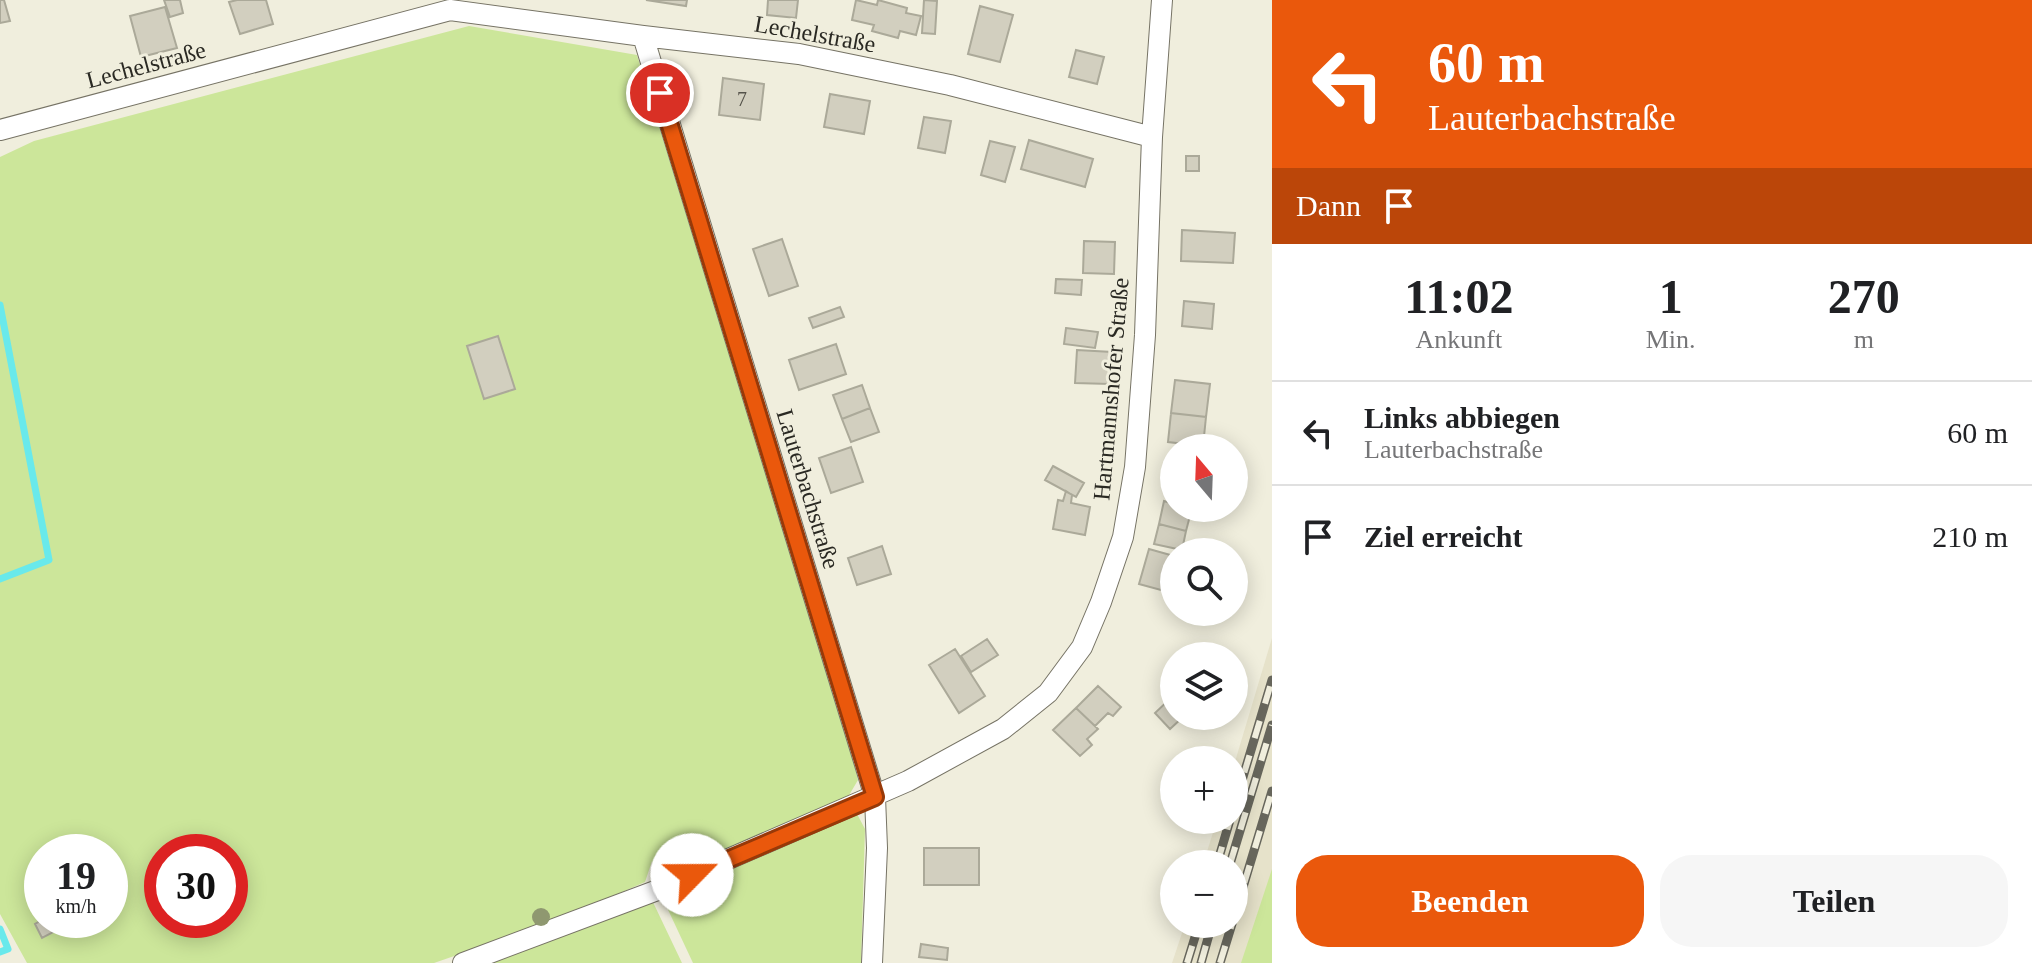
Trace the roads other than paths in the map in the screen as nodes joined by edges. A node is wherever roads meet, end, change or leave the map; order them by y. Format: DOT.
graph roads {
  1 [pos="1162,0"];
  2 [pos="449,5"];
  3 [pos="643,36"];
  4 [pos="0,130"];
  5 [pos="1152,137"];
  6 [pos="875,797"];
  7 [pos="463,963"];
  8 [pos="872,963"];
  1 -- 5 [label="street, Hartmannshofer Straße"];
  2 -- 3 [label="street, Lechelstraße"];
  2 -- 4 [label="street, Lechelstraße"];
  3 -- 5 [label="street, Lechelstraße"];
  3 -- 6 [label="street, Lauterbachstraße"];
  5 -- 6 [label="street, Hartmannshofer Straße"];
  6 -- 7 [label="street, Hartmannshofer Straße"];
  6 -- 8 [label="street, Lauterbachstraße"];
}
